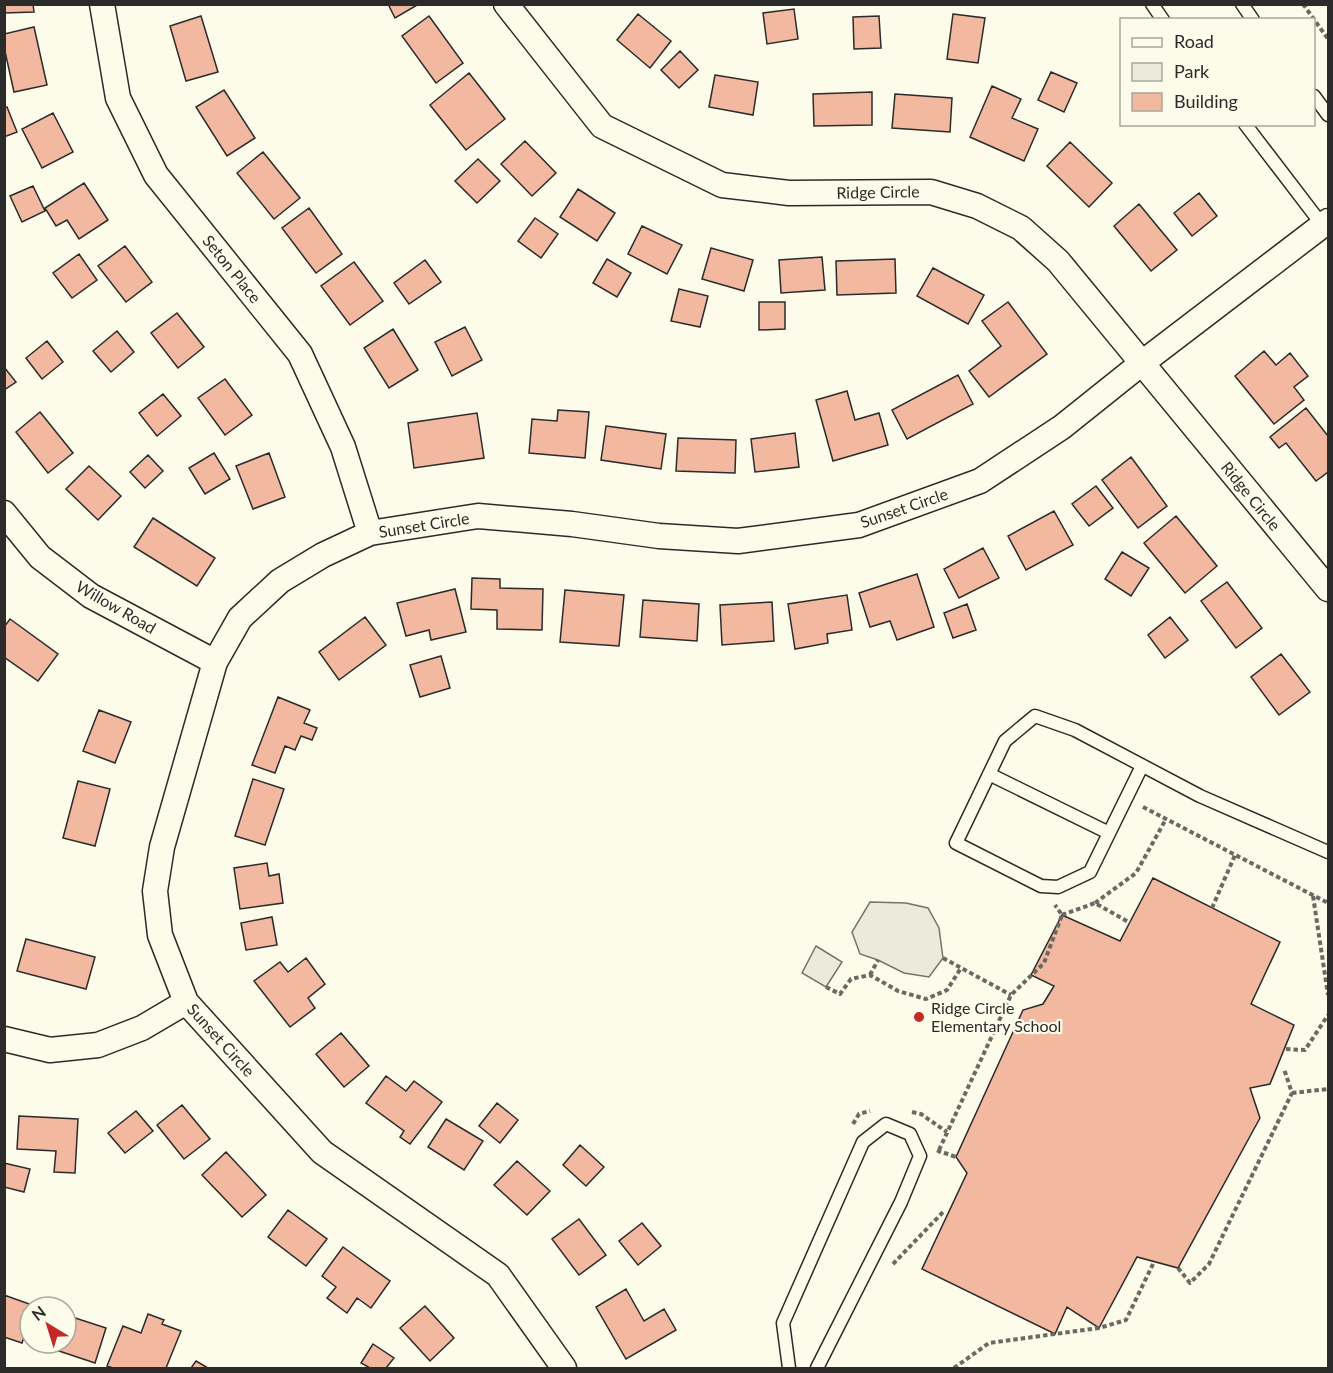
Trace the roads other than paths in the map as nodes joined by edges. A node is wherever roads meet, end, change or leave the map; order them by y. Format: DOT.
graph roads {
  1 [pos="102,4"];
  2 [pos="506,4"];
  3 [pos="1152,4"];
  4 [pos="1242,4"];
  5 [pos="1162,18"];
  6 [pos="1252,18"];
  7 [pos="1315,97"];
  8 [pos="1329,115"];
  9 [pos="1247,126"];
  10 [pos="1326,224"];
  11 [pos="1142,363"];
  12 [pos="4,513"];
  13 [pos="370,533"];
  14 [pos="1329,590"];
  15 [pos="215,662"];
  16 [pos="1142,766"];
  17 [pos="989,774"];
  18 [pos="1109,833"];
  19 [pos="1329,852"];
  20 [pos="186,1002"];
  21 [pos="4,1040"];
  22 [pos="564,1368"];
  23 [pos="789,1368"];
  24 [pos="817,1368"];
  1 -- 13 [label="street, Seton Place"];
  2 -- 11 [label="street, Ridge Circle"];
  3 -- 5 [label="lane"];
  4 -- 6 [label="lane"];
  7 -- 8 [label="lane"];
  9 -- 10 [label="lane"];
  10 -- 11 [label="street, Sunset Circle"];
  11 -- 13 [label="street, Sunset Circle"];
  11 -- 14 [label="street, Ridge Circle"];
  12 -- 15 [label="street, Willow Road"];
  13 -- 15 [label="street, Sunset Circle"];
  15 -- 20 [label="street, Sunset Circle"];
  16 -- 17 [label="lane"];
  16 -- 18 [label="lane"];
  16 -- 19 [label="lane"];
  17 -- 18 [label="lane"];
  17 -- 18 [label="lane"];
  20 -- 21 [label="street"];
  20 -- 22 [label="street, Sunset Circle"];
  23 -- 24 [label="lane"];
}
